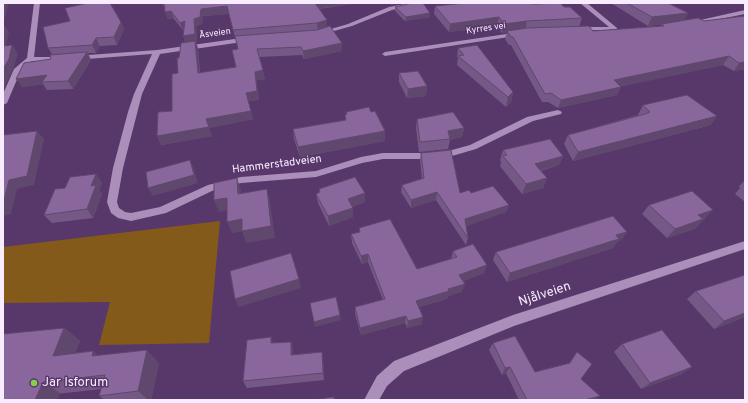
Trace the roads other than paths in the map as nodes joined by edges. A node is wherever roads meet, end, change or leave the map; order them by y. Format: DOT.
graph roads {
  1 [pos="37,3"];
  2 [pos="422,3"];
  3 [pos="583,3"];
  4 [pos="388,6"];
  5 [pos="745,12"];
  6 [pos="683,24"];
  7 [pos="568,30"];
  8 [pos="525,33"];
  9 [pos="312,34"];
  10 [pos="260,38"];
  11 [pos="158,52"];
  12 [pos="385,54"];
  13 [pos="30,59"];
  14 [pos="3,103"];
  15 [pos="558,112"];
  16 [pos="745,245"];
  17 [pos="371,400"];
  1 -- 13 [label="street"];
  2 -- 4 [label="street"];
  3 -- 7 [label="street"];
  4 -- 9 [label="street"];
  5 -- 6 [label="street"];
  8 -- 12 [label="street, Kyrres vei"];
  10 -- 11 [label="street, Åsveien"];
  11 -- 13 [label="street, Åsveien"];
  11 -- 15 [label="street, Hammerstadveien"];
  13 -- 14 [label="street"];
  16 -- 17 [label="street, Njålveien"];
}
